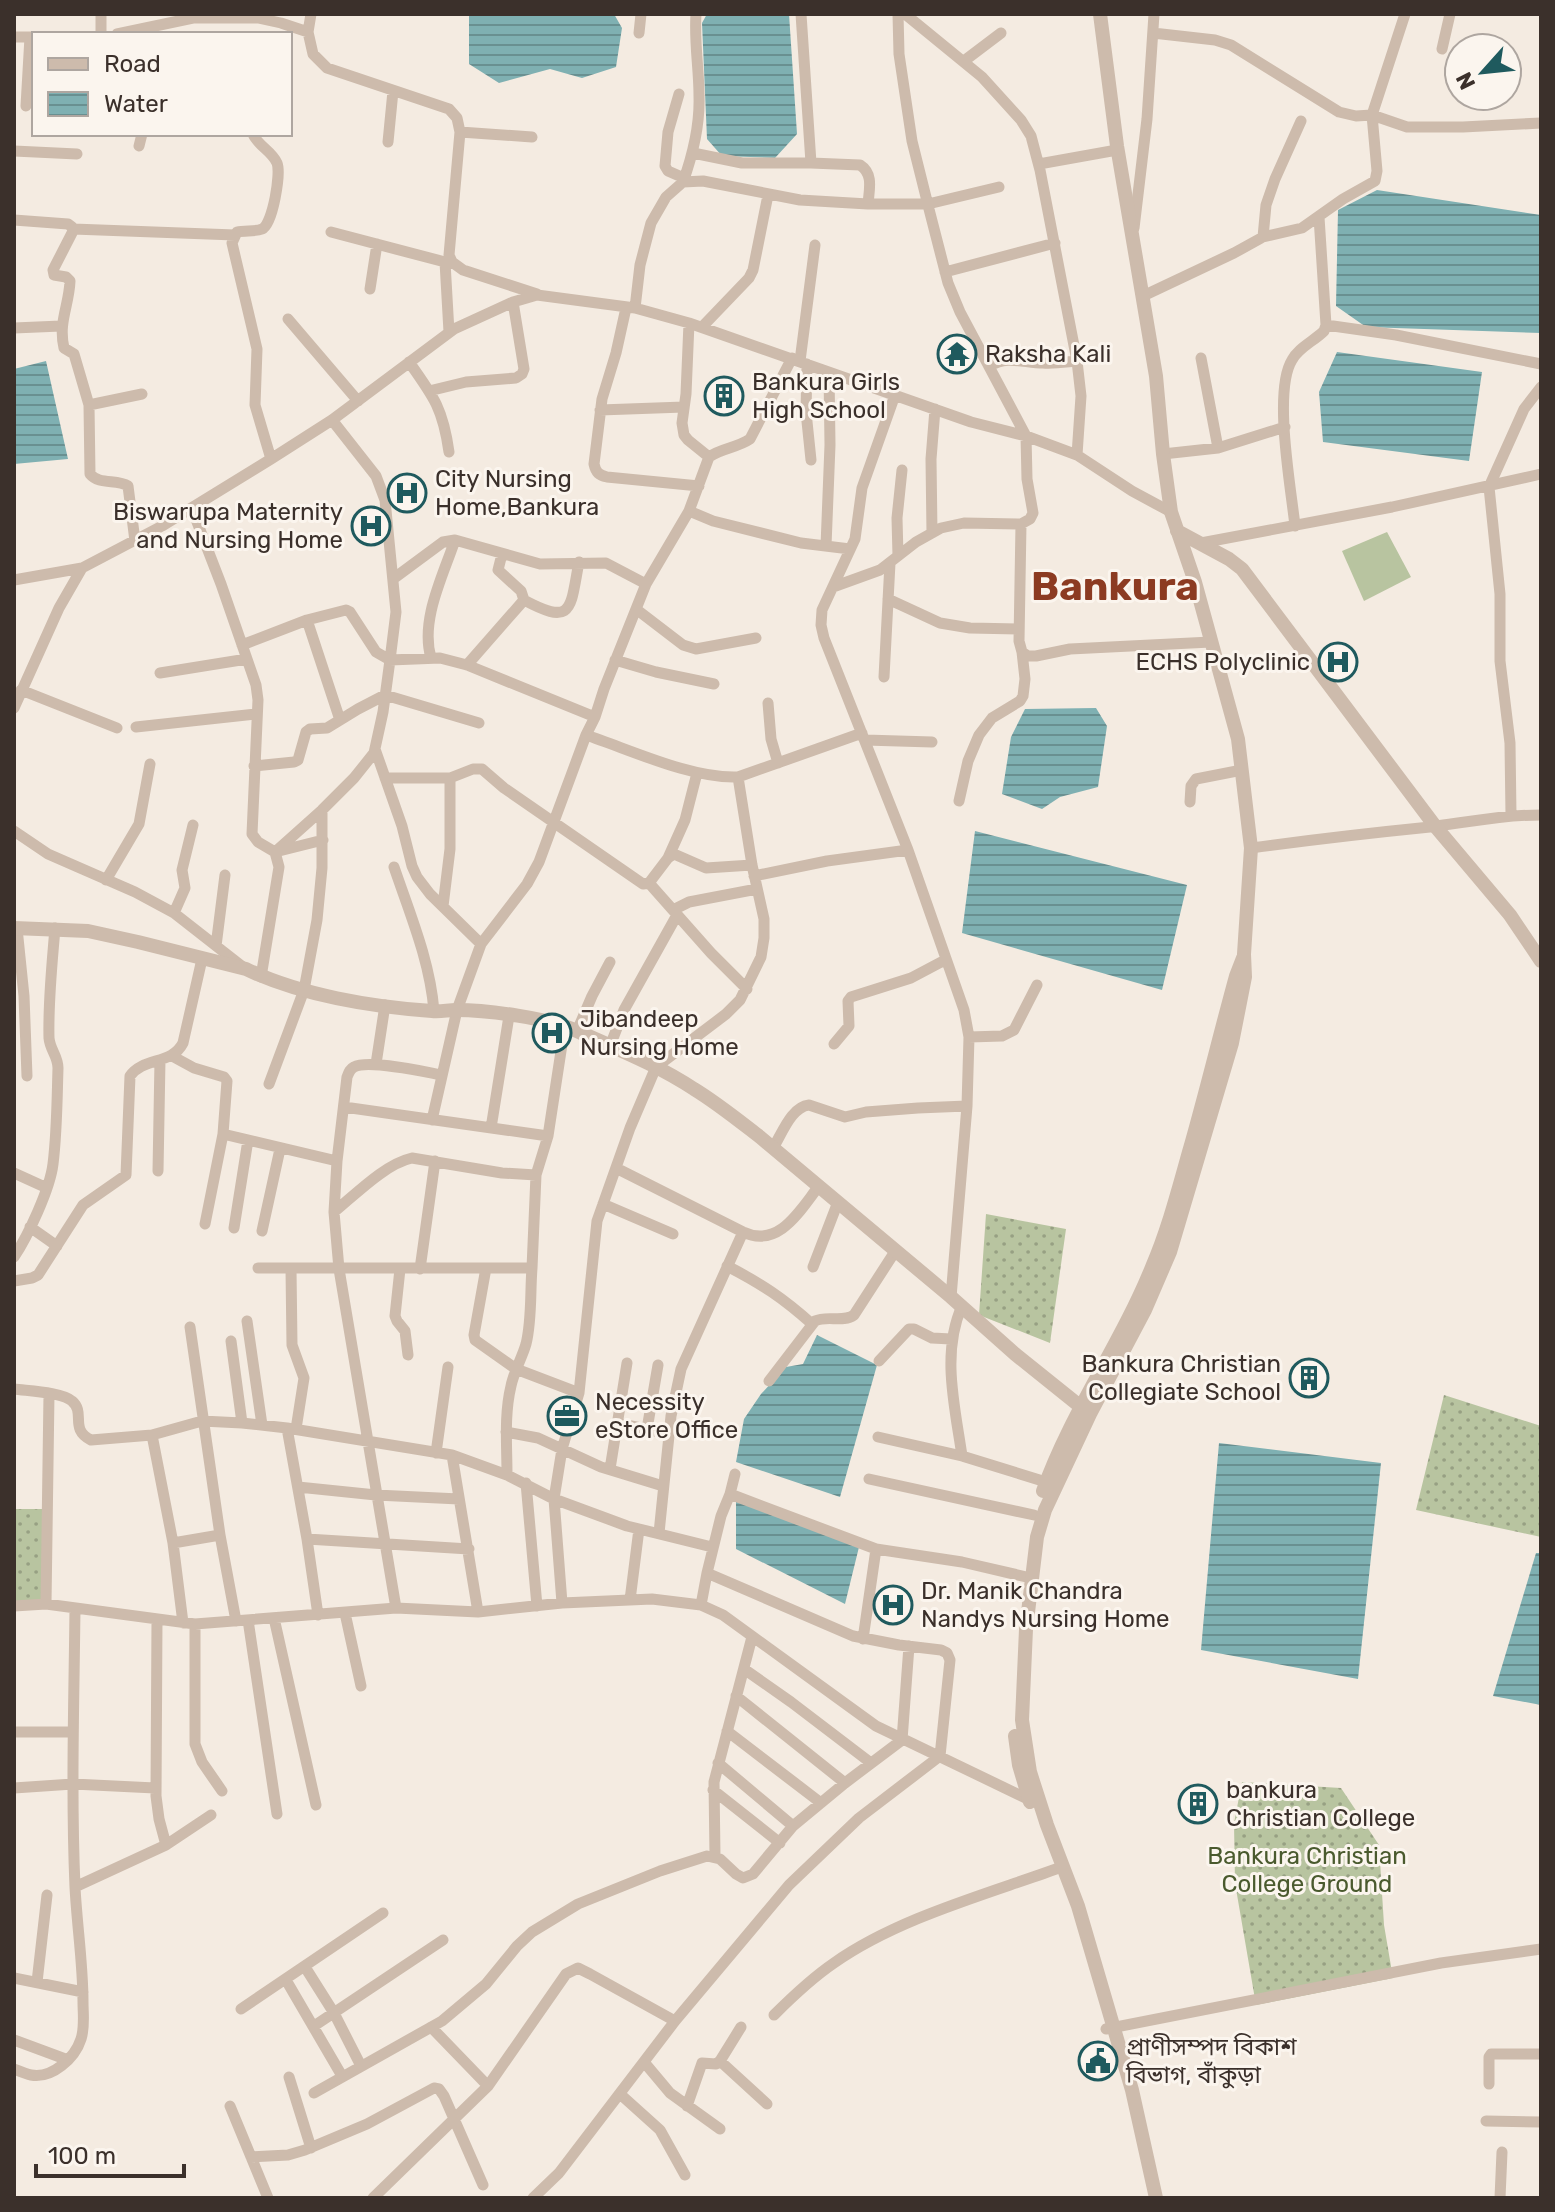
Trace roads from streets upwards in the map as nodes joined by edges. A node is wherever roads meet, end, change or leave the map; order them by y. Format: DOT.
graph roads {
  1 [pos="311,14"];
  2 [pos="641,14"];
  3 [pos="696,14"];
  4 [pos="801,14"];
  5 [pos="898,14"];
  6 [pos="905,14"];
  7 [pos="1100,14"];
  8 [pos="1154,14"];
  9 [pos="1405,14"];
  10 [pos="1450,14"];
  11 [pos="182,16"];
  12 [pos="279,28"];
  13 [pos="141,32"];
  14 [pos="308,32"];
  15 [pos="639,33"];
  16 [pos="1001,33"];
  17 [pos="1153,33"];
  18 [pos="14,37"];
  19 [pos="32,37"];
  20 [pos="1442,49"];
  21 [pos="964,61"];
  22 [pos="393,91"];
  23 [pos="679,94"];
  24 [pos="26,106"];
  25 [pos="1372,115"];
  26 [pos="1301,121"];
  27 [pos="1541,123"];
  28 [pos="460,132"];
  29 [pos="254,136"];
  30 [pos="532,137"];
  31 [pos="388,142"];
  32 [pos="1117,150"];
  33 [pos="14,151"];
  34 [pos="693,153"];
  35 [pos="77,154"];
  36 [pos="811,163"];
  37 [pos="1039,164"];
  38 [pos="683,180"];
  39 [pos="999,187"];
  40 [pos="768,195"];
  41 [pos="868,204"];
  42 [pos="928,204"];
  43 [pos="1319,217"];
  44 [pos="14,220"];
  45 [pos="73,229"];
  46 [pos="331,232"];
  47 [pos="235,235"];
  48 [pos="1263,237"];
  49 [pos="1132,238"];
  50 [pos="1055,243"];
  51 [pos="377,244"];
  52 [pos="815,245"];
  53 [pos="448,262"];
  54 [pos="945,272"];
  55 [pos="370,289"];
  56 [pos="537,295"];
  57 [pos="1143,296"];
  58 [pos="513,302"];
  59 [pos="630,308"];
  60 [pos="288,319"];
  61 [pos="689,323"];
  62 [pos="1326,325"];
  63 [pos="61,326"];
  64 [pos="702,327"];
  65 [pos="14,328"];
  66 [pos="449,332"];
  67 [pos="1201,358"];
  68 [pos="800,361"];
  69 [pos="1077,361"];
  70 [pos="409,362"];
  71 [pos="1541,364"];
  72 [pos="990,366"];
  73 [pos="829,372"];
  74 [pos="1541,387"];
  75 [pos="429,391"];
  76 [pos="142,394"];
  77 [pos="895,395"];
  78 [pos="358,401"];
  79 [pos="89,405"];
  80 [pos="684,407"];
  81 [pos="935,409"];
  82 [pos="600,410"];
  83 [pos="332,420"];
  84 [pos="1285,427"];
  85 [pos="1026,436"];
  86 [pos="1218,448"];
  87 [pos="449,452"];
  88 [pos="1163,454"];
  89 [pos="1077,455"];
  90 [pos="709,457"];
  91 [pos="271,459"];
  92 [pos="811,460"];
  93 [pos="902,470"];
  94 [pos="1541,474"];
  95 [pos="699,486"];
  96 [pos="1489,487"];
  97 [pos="192,509"];
  98 [pos="689,511"];
  99 [pos="1171,512"];
  100 [pos="1021,524"];
  101 [pos="1295,526"];
  102 [pos="1177,531"];
  103 [pos="932,533"];
  104 [pos="455,540"];
  105 [pos="135,541"];
  106 [pos="1201,543"];
  107 [pos="826,546"];
  108 [pos="850,549"];
  109 [pos="502,554"];
  110 [pos="894,559"];
  111 [pos="579,562"];
  112 [pos="82,568"];
  113 [pos="393,579"];
  114 [pos="14,580"];
  115 [pos="646,584"];
  116 [pos="833,587"];
  117 [pos="888,599"];
  118 [pos="524,600"];
  119 [pos="636,609"];
  120 [pos="307,620"];
  121 [pos="1019,629"];
  122 [pos="756,638"];
  123 [pos="1211,642"];
  124 [pos="242,645"];
  125 [pos="1022,652"];
  126 [pos="431,658"];
  127 [pos="247,659"];
  128 [pos="390,660"];
  129 [pos="615,660"];
  130 [pos="467,665"];
  131 [pos="160,673"];
  132 [pos="884,677"];
  133 [pos="714,684"];
  134 [pos="21,690"];
  135 [pos="385,695"];
  136 [pos="768,703"];
  137 [pos="14,708"];
  138 [pos="256,714"];
  139 [pos="595,717"];
  140 [pos="340,720"];
  141 [pos="479,723"];
  142 [pos="136,727"];
  143 [pos="117,728"];
  144 [pos="586,735"];
  145 [pos="863,737"];
  146 [pos="932,742"];
  147 [pos="375,749"];
  148 [pos="778,763"];
  149 [pos="150,764"];
  150 [pos="254,766"];
  151 [pos="1242,770"];
  152 [pos="697,773"];
  153 [pos="738,777"];
  154 [pos="385,778"];
  155 [pos="450,778"];
  156 [pos="959,801"];
  157 [pos="1190,802"];
  158 [pos="322,810"];
  159 [pos="1511,815"];
  160 [pos="1541,815"];
  161 [pos="555,821"];
  162 [pos="193,825"];
  163 [pos="1435,826"];
  164 [pos="14,831"];
  165 [pos="323,840"];
  166 [pos="1251,848"];
  167 [pos="908,850"];
  168 [pos="275,852"];
  169 [pos="668,858"];
  170 [pos="394,867"];
  171 [pos="753,870"];
  172 [pos="225,875"];
  173 [pos="106,880"];
  174 [pos="649,883"];
  175 [pos="757,889"];
  176 [pos="443,906"];
  177 [pos="174,913"];
  178 [pos="675,913"];
  179 [pos="16,928"];
  180 [pos="55,928"];
  181 [pos="481,944"];
  182 [pos="216,946"];
  183 [pos="202,959"];
  184 [pos="945,960"];
  185 [pos="1541,961"];
  186 [pos="610,962"];
  187 [pos="246,969"];
  188 [pos="261,977"];
  189 [pos="1037,985"];
  190 [pos="747,989"];
  191 [pos="304,990"];
  192 [pos="385,1005"];
  193 [pos="457,1010"];
  194 [pos="434,1011"];
  195 [pos="509,1016"];
  196 [pos="571,1028"];
  197 [pos="969,1037"];
  198 [pos="834,1044"];
  199 [pos="610,1046"];
  200 [pos="172,1056"];
  201 [pos="160,1060"];
  202 [pos="376,1064"];
  203 [pos="656,1067"];
  204 [pos="442,1075"];
  205 [pos="27,1076"];
  206 [pos="269,1084"];
  207 [pos="967,1106"];
  208 [pos="344,1107"];
  209 [pos="432,1120"];
  210 [pos="491,1128"];
  211 [pos="223,1134"];
  212 [pos="548,1136"];
  213 [pos="248,1140"];
  214 [pos="773,1148"];
  215 [pos="280,1149"];
  216 [pos="337,1161"];
  217 [pos="435,1161"];
  218 [pos="616,1168"];
  219 [pos="158,1171"];
  220 [pos="14,1173"];
  221 [pos="536,1175"];
  222 [pos="819,1186"];
  223 [pos="47,1188"];
  224 [pos="838,1202"];
  225 [pos="603,1204"];
  226 [pos="334,1212"];
  227 [pos="205,1224"];
  228 [pos="30,1227"];
  229 [pos="234,1228"];
  230 [pos="262,1231"];
  231 [pos="743,1232"];
  232 [pos="673,1234"];
  233 [pos="57,1246"];
  234 [pos="896,1250"];
  235 [pos="14,1257"];
  236 [pos="727,1266"];
  237 [pos="813,1267"];
  238 [pos="258,1268"];
  239 [pos="486,1268"];
  240 [pos="532,1268"];
  241 [pos="291,1269"];
  242 [pos="339,1269"];
  243 [pos="400,1269"];
  244 [pos="420,1269"];
  245 [pos="14,1281"];
  246 [pos="956,1301"];
  247 [pos="247,1321"];
  248 [pos="812,1324"];
  249 [pos="190,1327"];
  250 [pos="951,1339"];
  251 [pos="231,1341"];
  252 [pos="408,1355"];
  253 [pos="879,1361"];
  254 [pos="627,1363"];
  255 [pos="658,1365"];
  256 [pos="448,1367"];
  257 [pos="516,1369"];
  258 [pos="769,1381"];
  259 [pos="14,1389"];
  260 [pos="579,1393"];
  261 [pos="49,1394"];
  262 [pos="1085,1410"];
  263 [pos="202,1421"];
  264 [pos="242,1423"];
  265 [pos="617,1423"];
  266 [pos="262,1425"];
  267 [pos="291,1428"];
  268 [pos="647,1429"];
  269 [pos="506,1432"];
  270 [pos="669,1434"];
  271 [pos="152,1435"];
  272 [pos="878,1437"];
  273 [pos="367,1442"];
  274 [pos="562,1449"];
  275 [pos="436,1453"];
  276 [pos="452,1455"];
  277 [pos="962,1456"];
  278 [pos="610,1469"];
  279 [pos="735,1474"];
  280 [pos="507,1475"];
  281 [pos="869,1479"];
  282 [pos="1046,1482"];
  283 [pos="526,1483"];
  284 [pos="663,1486"];
  285 [pos="298,1487"];
  286 [pos="730,1494"];
  287 [pos="376,1495"];
  288 [pos="459,1499"];
  289 [pos="554,1499"];
  290 [pos="1034,1515"];
  291 [pos="639,1529"];
  292 [pos="659,1533"];
  293 [pos="220,1535"];
  294 [pos="307,1539"];
  295 [pos="173,1543"];
  296 [pos="386,1544"];
  297 [pos="712,1547"];
  298 [pos="469,1549"];
  299 [pos="876,1549"];
  300 [pos="707,1573"];
  301 [pos="1027,1577"];
  302 [pos="630,1600"];
  303 [pos="562,1603"];
  304 [pos="46,1604"];
  305 [pos="701,1605"];
  306 [pos="14,1606"];
  307 [pos="537,1606"];
  308 [pos="75,1608"];
  309 [pos="396,1608"];
  310 [pos="478,1612"];
  311 [pos="345,1613"];
  312 [pos="318,1615"];
  313 [pos="274,1618"];
  314 [pos="157,1619"];
  315 [pos="242,1620"];
  316 [pos="189,1624"];
  317 [pos="752,1637"];
  318 [pos="863,1639"];
  319 [pos="909,1646"];
  320 [pos="744,1669"];
  321 [pos="361,1686"];
  322 [pos="736,1696"];
  323 [pos="727,1731"];
  324 [pos="14,1732"];
  325 [pos="73,1732"];
  326 [pos="902,1740"];
  327 [pos="940,1756"];
  328 [pos="718,1763"];
  329 [pos="871,1763"];
  330 [pos="845,1783"];
  331 [pos="73,1784"];
  332 [pos="14,1788"];
  333 [pos="155,1788"];
  334 [pos="713,1790"];
  335 [pos="222,1791"];
  336 [pos="821,1803"];
  337 [pos="1035,1803"];
  338 [pos="316,1805"];
  339 [pos="277,1814"];
  340 [pos="211,1815"];
  341 [pos="793,1826"];
  342 [pos="780,1843"];
  343 [pos="166,1845"];
  344 [pos="715,1856"];
  345 [pos="1056,1869"];
  346 [pos="75,1887"];
  347 [pos="47,1895"];
  348 [pos="383,1913"];
  349 [pos="443,1940"];
  350 [pos="1541,1949"];
  351 [pos="305,1967"];
  352 [pos="14,1978"];
  353 [pos="286,1980"];
  354 [pos="37,1982"];
  355 [pos="83,1992"];
  356 [pos="241,2009"];
  357 [pos="334,2013"];
  358 [pos="774,2015"];
  359 [pos="675,2021"];
  360 [pos="314,2026"];
  361 [pos="431,2027"];
  362 [pos="741,2027"];
  363 [pos="1110,2029"];
  364 [pos="14,2040"];
  365 [pos="1541,2054"];
  366 [pos="68,2060"];
  367 [pos="720,2061"];
  368 [pos="644,2062"];
  369 [pos="361,2066"];
  370 [pos="14,2069"];
  371 [pos="342,2076"];
  372 [pos="289,2077"];
  373 [pos="1489,2084"];
  374 [pos="488,2086"];
  375 [pos="314,2093"];
  376 [pos="620,2094"];
  377 [pos="767,2104"];
  378 [pos="230,2106"];
  379 [pos="687,2106"];
  380 [pos="454,2120"];
  381 [pos="1486,2121"];
  382 [pos="1541,2122"];
  383 [pos="720,2129"];
  384 [pos="311,2148"];
  385 [pos="1502,2152"];
  386 [pos="251,2157"];
  387 [pos="685,2175"];
  388 [pos="483,2185"];
  389 [pos="268,2198"];
  390 [pos="373,2198"];
  391 [pos="533,2198"];
  392 [pos="1148,2198"];
  393 [pos="1156,2198"];
  394 [pos="1500,2198"];
  1 -- 14 [label="street"];
  2 -- 15 [label="street"];
  3 -- 34 [label="street"];
  4 -- 36 [label="street"];
  5 -- 42 [label="street"];
  6 -- 21 [label="street"];
  7 -- 32 [label="street"];
  8 -- 17 [label="street"];
  9 -- 25 [label="street"];
  10 -- 20 [label="street"];
  11 -- 12 [label="street"];
  11 -- 13 [label="street"];
  12 -- 14 [label="street"];
  14 -- 22 [label="street"];
  16 -- 21 [label="street"];
  17 -- 25 [label="street"];
  17 -- 49 [label="street"];
  18 -- 19 [label="street"];
  19 -- 24 [label="street"];
  21 -- 37 [label="street"];
  22 -- 28 [label="street"];
  22 -- 31 [label="street"];
  23 -- 38 [label="street"];
  25 -- 27 [label="street"];
  25 -- 43 [label="street"];
  26 -- 48 [label="street"];
  28 -- 30 [label="street"];
  28 -- 53 [label="street"];
  29 -- 47 [label="street"];
  32 -- 37 [label="street"];
  32 -- 49 [label="street"];
  33 -- 35 [label="street"];
  34 -- 36 [label="street"];
  34 -- 38 [label="street"];
  36 -- 41 [label="street"];
  37 -- 50 [label="street"];
  38 -- 40 [label="street"];
  38 -- 59 [label="street"];
  39 -- 42 [label="street"];
  40 -- 41 [label="street"];
  40 -- 64 [label="street"];
  41 -- 42 [label="street"];
  42 -- 54 [label="street"];
  43 -- 48 [label="street"];
  43 -- 62 [label="street"];
  44 -- 45 [label="street"];
  45 -- 47 [label="street"];
  45 -- 63 [label="street"];
  46 -- 51 [label="street"];
  47 -- 91 [label="street"];
  48 -- 57 [label="street"];
  49 -- 57 [label="street"];
  50 -- 54 [label="street"];
  50 -- 69 [label="street"];
  51 -- 53 [label="street"];
  51 -- 55 [label="street"];
  52 -- 68 [label="street"];
  53 -- 56 [label="street"];
  53 -- 66 [label="street"];
  54 -- 72 [label="street"];
  56 -- 58 [label="street"];
  56 -- 59 [label="street"];
  57 -- 88 [label="street"];
  58 -- 66 [label="street"];
  58 -- 75 [label="street"];
  59 -- 61 [label="street"];
  59 -- 82 [label="street"];
  60 -- 78 [label="street"];
  61 -- 64 [label="street"];
  61 -- 80 [label="street"];
  62 -- 71 [label="street"];
  62 -- 84 [label="street"];
  63 -- 65 [label="street"];
  63 -- 79 [label="street"];
  64 -- 68 [label="street"];
  66 -- 70 [label="street"];
  67 -- 86 [label="street"];
  68 -- 73 [label="street"];
  68 -- 90 [label="street"];
  68 -- 92 [label="street"];
  69 -- 72 [label="street"];
  69 -- 89 [label="street"];
  70 -- 75 [label="street"];
  70 -- 78 [label="street"];
  72 -- 85 [label="street"];
  73 -- 77 [label="street"];
  73 -- 107 [label="street"];
  74 -- 96 [label="street"];
  75 -- 87 [label="street"];
  76 -- 79 [label="street"];
  77 -- 81 [label="street"];
  77 -- 108 [label="street"];
  78 -- 83 [label="street"];
  79 -- 105 [label="street"];
  80 -- 82 [label="street"];
  80 -- 90 [label="street"];
  81 -- 85 [label="street"];
  81 -- 103 [label="street"];
  82 -- 95 [label="street"];
  83 -- 91 [label="street"];
  83 -- 113 [label="street"];
  84 -- 86 [label="street"];
  84 -- 101 [label="street"];
  85 -- 89 [label="street"];
  85 -- 100 [label="street"];
  86 -- 88 [label="street"];
  88 -- 99 [label="street"];
  89 -- 99 [label="street"];
  90 -- 95 [label="street"];
  91 -- 97 [label="street"];
  93 -- 110 [label="street"];
  94 -- 96 [label="street"];
  95 -- 98 [label="street"];
  96 -- 101 [label="street"];
  96 -- 159 [label="street"];
  97 -- 105 [label="street"];
  97 -- 124 [label="street"];
  98 -- 107 [label="street"];
  98 -- 115 [label="street"];
  99 -- 102 [label="street"];
  100 -- 103 [label="street"];
  100 -- 121 [label="street"];
  101 -- 106 [label="street"];
  102 -- 106 [label="street"];
  102 -- 123 [label="street"];
  103 -- 110 [label="street"];
  104 -- 109 [label="street"];
  104 -- 113 [label="street"];
  104 -- 126 [label="street"];
  105 -- 112 [label="street"];
  106 -- 163 [label="street"];
  107 -- 108 [label="street"];
  108 -- 116 [label="street"];
  109 -- 111 [label="street"];
  109 -- 118 [label="street"];
  110 -- 116 [label="street"];
  110 -- 117 [label="street"];
  111 -- 115 [label="street"];
  111 -- 118 [label="street"];
  112 -- 114 [label="street"];
  112 -- 134 [label="street"];
  113 -- 128 [label="street"];
  115 -- 119 [label="street"];
  116 -- 145 [label="street"];
  117 -- 121 [label="street"];
  117 -- 132 [label="street"];
  118 -- 130 [label="street"];
  119 -- 122 [label="street"];
  119 -- 129 [label="street"];
  120 -- 124 [label="street"];
  120 -- 128 [label="street"];
  120 -- 140 [label="street"];
  121 -- 125 [label="street"];
  123 -- 125 [label="street"];
  123 -- 151 [label="street"];
  124 -- 127 [label="street"];
  125 -- 156 [label="street"];
  126 -- 128 [label="street"];
  126 -- 130 [label="street"];
  127 -- 131 [label="street"];
  127 -- 138 [label="street"];
  128 -- 135 [label="street"];
  129 -- 133 [label="street"];
  129 -- 139 [label="street"];
  130 -- 139 [label="street"];
  134 -- 137 [label="street"];
  134 -- 143 [label="street"];
  135 -- 140 [label="street"];
  135 -- 141 [label="street"];
  135 -- 147 [label="street"];
  136 -- 148 [label="street"];
  138 -- 142 [label="street"];
  138 -- 150 [label="street"];
  139 -- 144 [label="street"];
  140 -- 150 [label="street"];
  144 -- 152 [label="street"];
  144 -- 161 [label="street"];
  145 -- 146 [label="street"];
  145 -- 148 [label="street"];
  145 -- 167 [label="street"];
  147 -- 154 [label="street"];
  147 -- 158 [label="street"];
  148 -- 153 [label="street"];
  149 -- 173 [label="street"];
  150 -- 168 [label="street"];
  151 -- 157 [label="street"];
  151 -- 166 [label="street"];
  152 -- 153 [label="street"];
  152 -- 169 [label="street"];
  153 -- 171 [label="street"];
  154 -- 155 [label="street"];
  154 -- 176 [label="street"];
  155 -- 161 [label="street"];
  155 -- 176 [label="street"];
  158 -- 165 [label="street"];
  158 -- 168 [label="street"];
  159 -- 160 [label="street"];
  159 -- 163 [label="street"];
  161 -- 174 [label="street"];
  161 -- 181 [label="street"];
  162 -- 177 [label="street"];
  163 -- 166 [label="street"];
  163 -- 185 [label="street"];
  164 -- 173 [label="street"];
  165 -- 168 [label="street"];
  165 -- 191 [label="street"];
  166 -- 262 [label="street"];
  167 -- 171 [label="street"];
  167 -- 184 [label="street"];
  168 -- 188 [label="street"];
  169 -- 171 [label="street"];
  169 -- 174 [label="street"];
  170 -- 194 [label="street"];
  171 -- 175 [label="street"];
  172 -- 182 [label="street"];
  173 -- 177 [label="street"];
  174 -- 178 [label="street"];
  175 -- 178 [label="street"];
  175 -- 190 [label="street"];
  176 -- 181 [label="street"];
  177 -- 182 [label="street"];
  178 -- 190 [label="street"];
  178 -- 199 [label="street"];
  179 -- 180 [label="street"];
  179 -- 205 [label="street"];
  180 -- 183 [label="street"];
  180 -- 223 [label="street"];
  181 -- 193 [label="street"];
  182 -- 187 [label="street"];
  183 -- 187 [label="street"];
  183 -- 200 [label="street"];
  184 -- 197 [label="street"];
  184 -- 198 [label="street"];
  186 -- 196 [label="street"];
  187 -- 188 [label="street"];
  188 -- 191 [label="street"];
  189 -- 197 [label="street"];
  190 -- 203 [label="street"];
  191 -- 192 [label="street"];
  191 -- 206 [label="street"];
  192 -- 194 [label="street"];
  192 -- 202 [label="street"];
  193 -- 194 [label="street"];
  193 -- 195 [label="street"];
  193 -- 204 [label="street"];
  195 -- 196 [label="street"];
  195 -- 210 [label="street"];
  196 -- 199 [label="street"];
  196 -- 212 [label="street"];
  197 -- 207 [label="street"];
  199 -- 203 [label="street"];
  200 -- 201 [label="street"];
  200 -- 211 [label="street"];
  201 -- 219 [label="street"];
  201 -- 233 [label="street"];
  202 -- 204 [label="street"];
  202 -- 208 [label="street"];
  203 -- 214 [label="street"];
  203 -- 218 [label="street"];
  204 -- 209 [label="street"];
  207 -- 214 [label="street"];
  207 -- 246 [label="street"];
  208 -- 209 [label="street"];
  208 -- 216 [label="street"];
  209 -- 210 [label="street"];
  210 -- 212 [label="street"];
  211 -- 213 [label="street"];
  211 -- 227 [label="street"];
  212 -- 221 [label="street"];
  213 -- 215 [label="street"];
  213 -- 229 [label="street"];
  214 -- 222 [label="street"];
  215 -- 216 [label="street"];
  215 -- 230 [label="street"];
  216 -- 226 [label="street"];
  217 -- 221 [label="street"];
  217 -- 226 [label="street"];
  217 -- 244 [label="street"];
  218 -- 225 [label="street"];
  218 -- 231 [label="street"];
  220 -- 223 [label="street"];
  221 -- 240 [label="street"];
  222 -- 224 [label="street"];
  222 -- 231 [label="street"];
  223 -- 228 [label="street"];
  224 -- 234 [label="street"];
  224 -- 237 [label="street"];
  225 -- 232 [label="street"];
  225 -- 260 [label="street"];
  226 -- 242 [label="street"];
  228 -- 233 [label="street"];
  228 -- 235 [label="street"];
  231 -- 236 [label="street"];
  233 -- 245 [label="street"];
  234 -- 246 [label="street"];
  234 -- 248 [label="street"];
  236 -- 248 [label="street"];
  236 -- 270 [label="street"];
  238 -- 241 [label="street"];
  239 -- 240 [label="street"];
  239 -- 244 [label="street"];
  239 -- 257 [label="street"];
  240 -- 257 [label="street"];
  241 -- 242 [label="street"];
  241 -- 267 [label="street"];
  242 -- 243 [label="street"];
  242 -- 273 [label="street"];
  243 -- 244 [label="street"];
  243 -- 252 [label="street"];
  246 -- 250 [label="street"];
  246 -- 262 [label="street"];
  247 -- 266 [label="street"];
  248 -- 258 [label="street"];
  249 -- 263 [label="street"];
  250 -- 253 [label="street"];
  250 -- 277 [label="street"];
  251 -- 264 [label="street"];
  254 -- 265 [label="street"];
  255 -- 268 [label="street"];
  256 -- 275 [label="street"];
  257 -- 260 [label="street"];
  257 -- 269 [label="street"];
  259 -- 261 [label="street"];
  260 -- 274 [label="street"];
  261 -- 271 [label="street"];
  261 -- 304 [label="street"];
  262 -- 282 [label="street"];
  262 -- 301 [label="street"];
  263 -- 264 [label="street"];
  263 -- 271 [label="street"];
  263 -- 293 [label="street"];
  264 -- 266 [label="street"];
  265 -- 268 [label="street"];
  265 -- 278 [label="street"];
  266 -- 267 [label="street"];
  267 -- 273 [label="street"];
  267 -- 285 [label="street"];
  268 -- 270 [label="street"];
  269 -- 274 [label="street"];
  269 -- 280 [label="street"];
  270 -- 284 [label="street"];
  271 -- 295 [label="street"];
  272 -- 277 [label="street"];
  273 -- 275 [label="street"];
  273 -- 287 [label="street"];
  274 -- 278 [label="street"];
  274 -- 289 [label="street"];
  275 -- 276 [label="street"];
  276 -- 280 [label="street"];
  276 -- 288 [label="street"];
  277 -- 282 [label="street"];
  278 -- 284 [label="street"];
  279 -- 286 [label="street"];
  280 -- 283 [label="street"];
  281 -- 290 [label="street"];
  282 -- 290 [label="street"];
  283 -- 289 [label="street"];
  283 -- 307 [label="street"];
  284 -- 292 [label="street"];
  285 -- 287 [label="street"];
  285 -- 294 [label="street"];
  286 -- 297 [label="street"];
  286 -- 299 [label="street"];
  287 -- 288 [label="street"];
  287 -- 296 [label="street"];
  288 -- 298 [label="street"];
  289 -- 291 [label="street"];
  289 -- 303 [label="street"];
  290 -- 301 [label="street"];
  291 -- 292 [label="street"];
  291 -- 302 [label="street"];
  292 -- 297 [label="street"];
  293 -- 295 [label="street"];
  293 -- 315 [label="street"];
  294 -- 296 [label="street"];
  294 -- 312 [label="street"];
  295 -- 316 [label="street"];
  296 -- 298 [label="street"];
  296 -- 309 [label="street"];
  297 -- 300 [label="street"];
  298 -- 310 [label="street"];
  299 -- 301 [label="street"];
  299 -- 318 [label="street"];
  300 -- 305 [label="street"];
  300 -- 318 [label="street"];
  301 -- 337 [label="street"];
  302 -- 303 [label="street"];
  302 -- 305 [label="street"];
  303 -- 307 [label="street"];
  304 -- 306 [label="street"];
  304 -- 308 [label="street"];
  305 -- 317 [label="street"];
  307 -- 310 [label="street"];
  308 -- 314 [label="street"];
  308 -- 325 [label="street"];
  309 -- 310 [label="street"];
  309 -- 311 [label="street"];
  311 -- 312 [label="street"];
  311 -- 321 [label="street"];
  312 -- 313 [label="street"];
  313 -- 315 [label="street"];
  313 -- 338 [label="street"];
  314 -- 316 [label="street"];
  314 -- 333 [label="street"];
  315 -- 316 [label="street"];
  315 -- 339 [label="street"];
  316 -- 335 [label="street"];
  317 -- 320 [label="street"];
  317 -- 326 [label="street"];
  318 -- 319 [label="street"];
  319 -- 326 [label="street"];
  319 -- 327 [label="street"];
  320 -- 322 [label="street"];
  320 -- 329 [label="street"];
  322 -- 323 [label="street"];
  322 -- 330 [label="street"];
  323 -- 328 [label="street"];
  323 -- 336 [label="street"];
  324 -- 325 [label="street"];
  325 -- 331 [label="street"];
  326 -- 327 [label="street"];
  326 -- 329 [label="street"];
  327 -- 337 [label="street"];
  327 -- 359 [label="street"];
  328 -- 334 [label="street"];
  328 -- 341 [label="street"];
  329 -- 330 [label="street"];
  330 -- 336 [label="street"];
  331 -- 332 [label="street"];
  331 -- 333 [label="street"];
  331 -- 346 [label="street"];
  333 -- 343 [label="street"];
  334 -- 342 [label="street"];
  334 -- 344 [label="street"];
  336 -- 341 [label="street"];
  337 -- 345 [label="street"];
  337 -- 363 [label="street"];
  340 -- 343 [label="street"];
  341 -- 342 [label="street"];
  342 -- 344 [label="street"];
  343 -- 346 [label="street"];
  344 -- 361 [label="street"];
  345 -- 358 [label="street"];
  345 -- 363 [label="street"];
  346 -- 355 [label="street"];
  347 -- 354 [label="street"];
  348 -- 351 [label="street"];
  349 -- 357 [label="street"];
  350 -- 363 [label="street"];
  351 -- 353 [label="street"];
  351 -- 357 [label="street"];
  352 -- 354 [label="street"];
  353 -- 356 [label="street"];
  353 -- 360 [label="street"];
  354 -- 355 [label="street"];
  355 -- 366 [label="street"];
  357 -- 360 [label="street"];
  357 -- 369 [label="street"];
  359 -- 368 [label="street"];
  359 -- 374 [label="street"];
  360 -- 371 [label="street"];
  361 -- 369 [label="street"];
  361 -- 374 [label="street"];
  362 -- 367 [label="street"];
  363 -- 392 [label="street"];
  363 -- 393 [label="street"];
  364 -- 366 [label="street"];
  365 -- 373 [label="street"];
  366 -- 370 [label="street"];
  367 -- 377 [label="street"];
  367 -- 379 [label="street"];
  368 -- 376 [label="street"];
  368 -- 379 [label="street"];
  369 -- 371 [label="street"];
  371 -- 375 [label="street"];
  372 -- 384 [label="street"];
  374 -- 380 [label="street"];
  376 -- 387 [label="street"];
  376 -- 391 [label="street"];
  378 -- 386 [label="street"];
  379 -- 383 [label="street"];
  380 -- 384 [label="street"];
  380 -- 388 [label="street"];
  380 -- 390 [label="street"];
  381 -- 382 [label="street"];
  384 -- 386 [label="street"];
  385 -- 394 [label="street"];
  386 -- 389 [label="street"];
}
